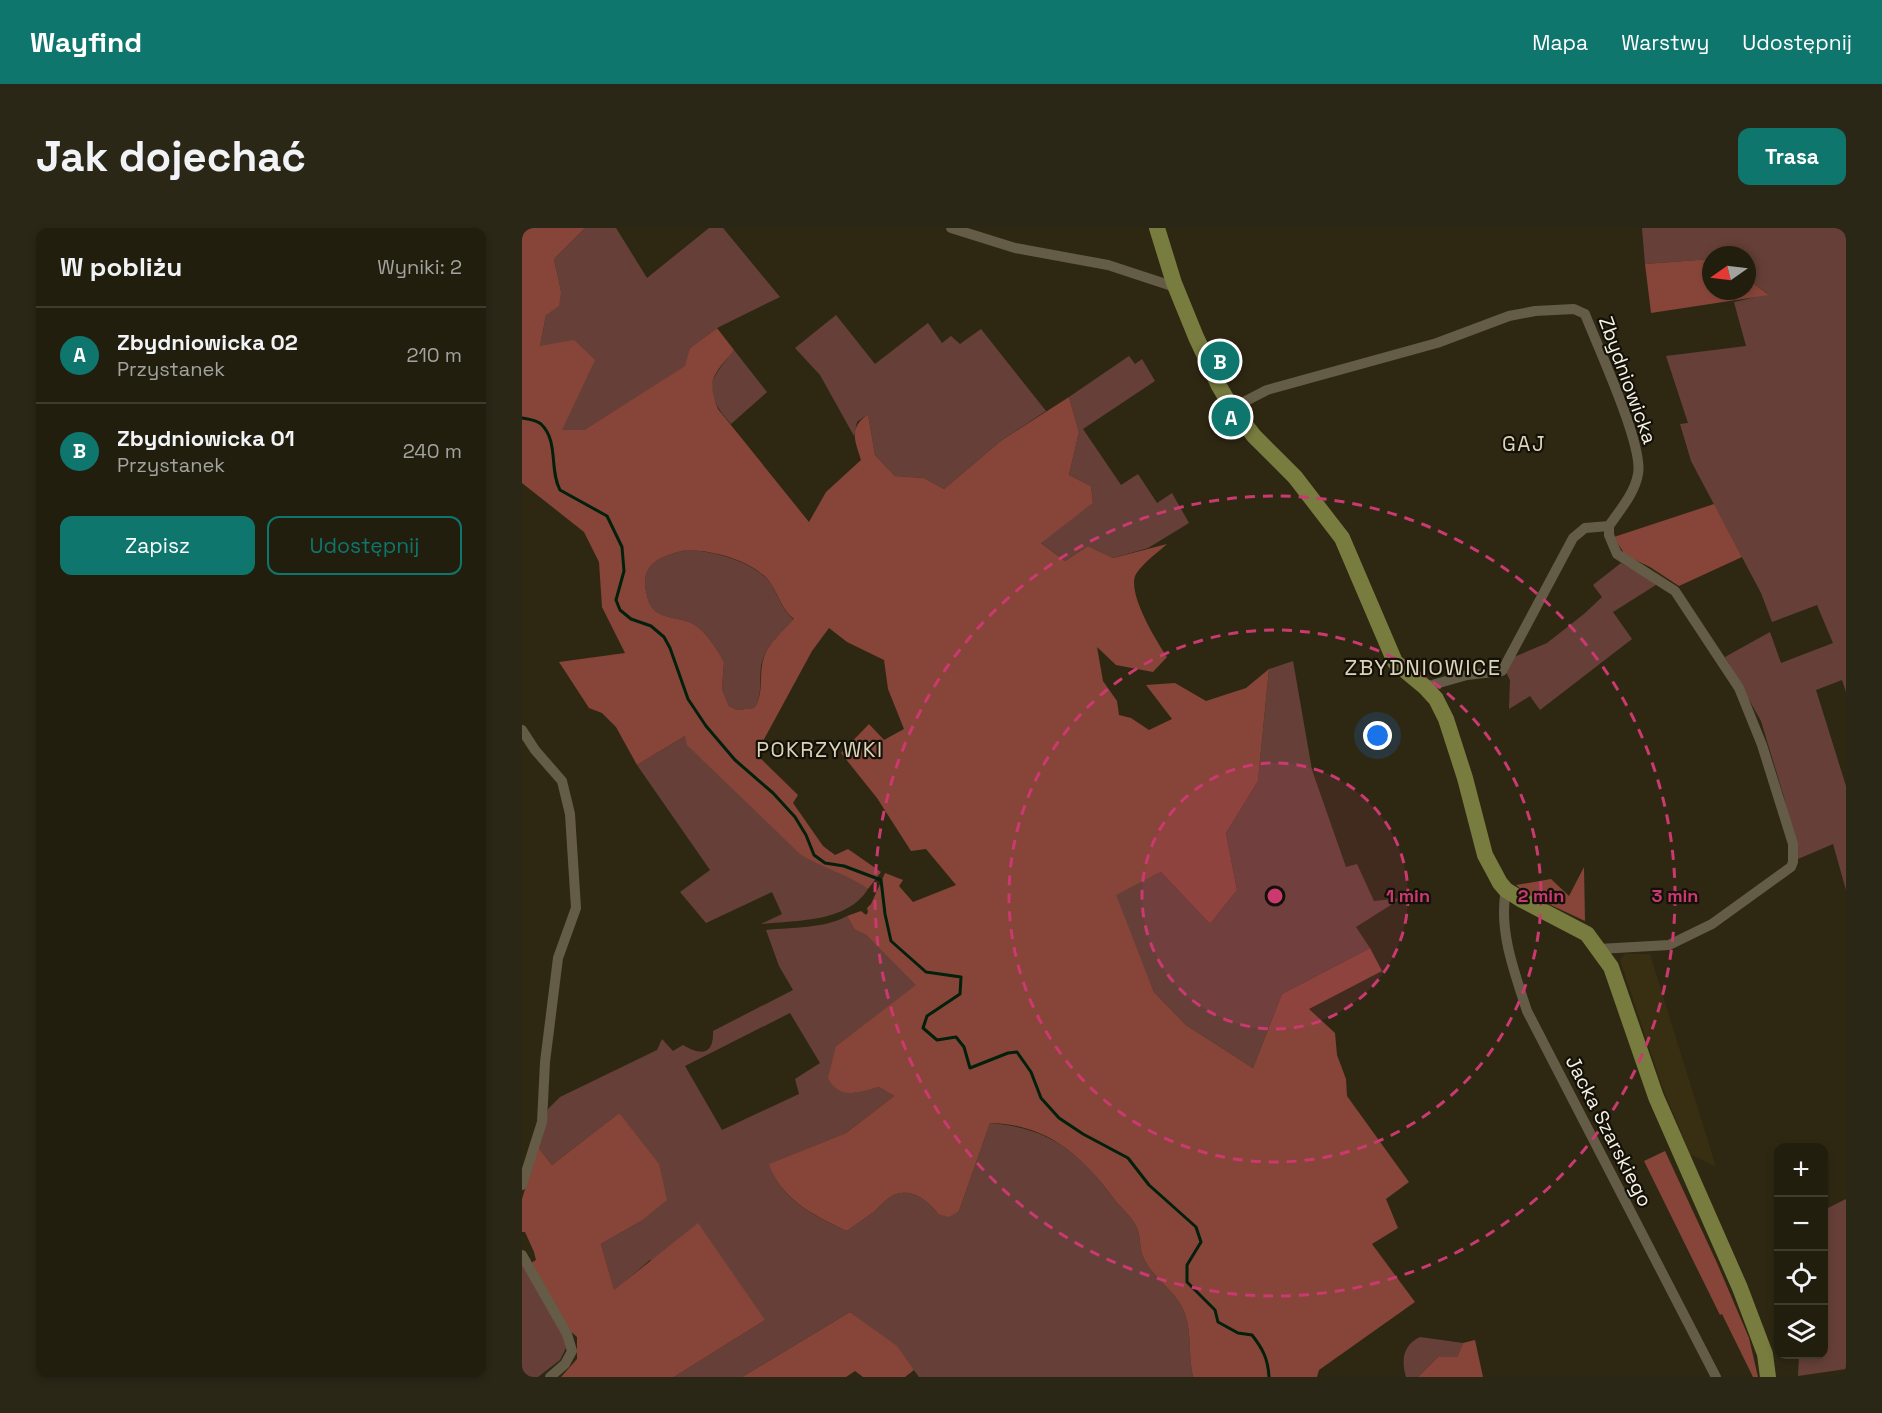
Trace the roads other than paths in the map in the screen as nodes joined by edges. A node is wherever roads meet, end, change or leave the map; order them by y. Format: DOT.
graph roads {
  1 [pos="951,228"];
  2 [pos="1158,228"];
  3 [pos="1175,287"];
  4 [pos="1232,408"];
  5 [pos="1609,526"];
  6 [pos="1425,687"];
  7 [pos="522,730"];
  8 [pos="1506,890"];
  9 [pos="1599,949"];
  10 [pos="522,1185"];
  11 [pos="522,1255"];
  12 [pos="550,1377"];
  13 [pos="1716,1377"];
  14 [pos="1768,1377"];
  1 -- 3 [label="street"];
  2 -- 3 [label="street"];
  3 -- 4 [label="street"];
  4 -- 5 [label="street, Zbydniowicka"];
  4 -- 6 [label="street"];
  5 -- 6 [label="street"];
  5 -- 9 [label="street"];
  6 -- 8 [label="street"];
  7 -- 10 [label="street"];
  8 -- 9 [label="street"];
  8 -- 13 [label="street, Jacka Szarskiego"];
  9 -- 14 [label="street"];
  11 -- 12 [label="street"];
}
